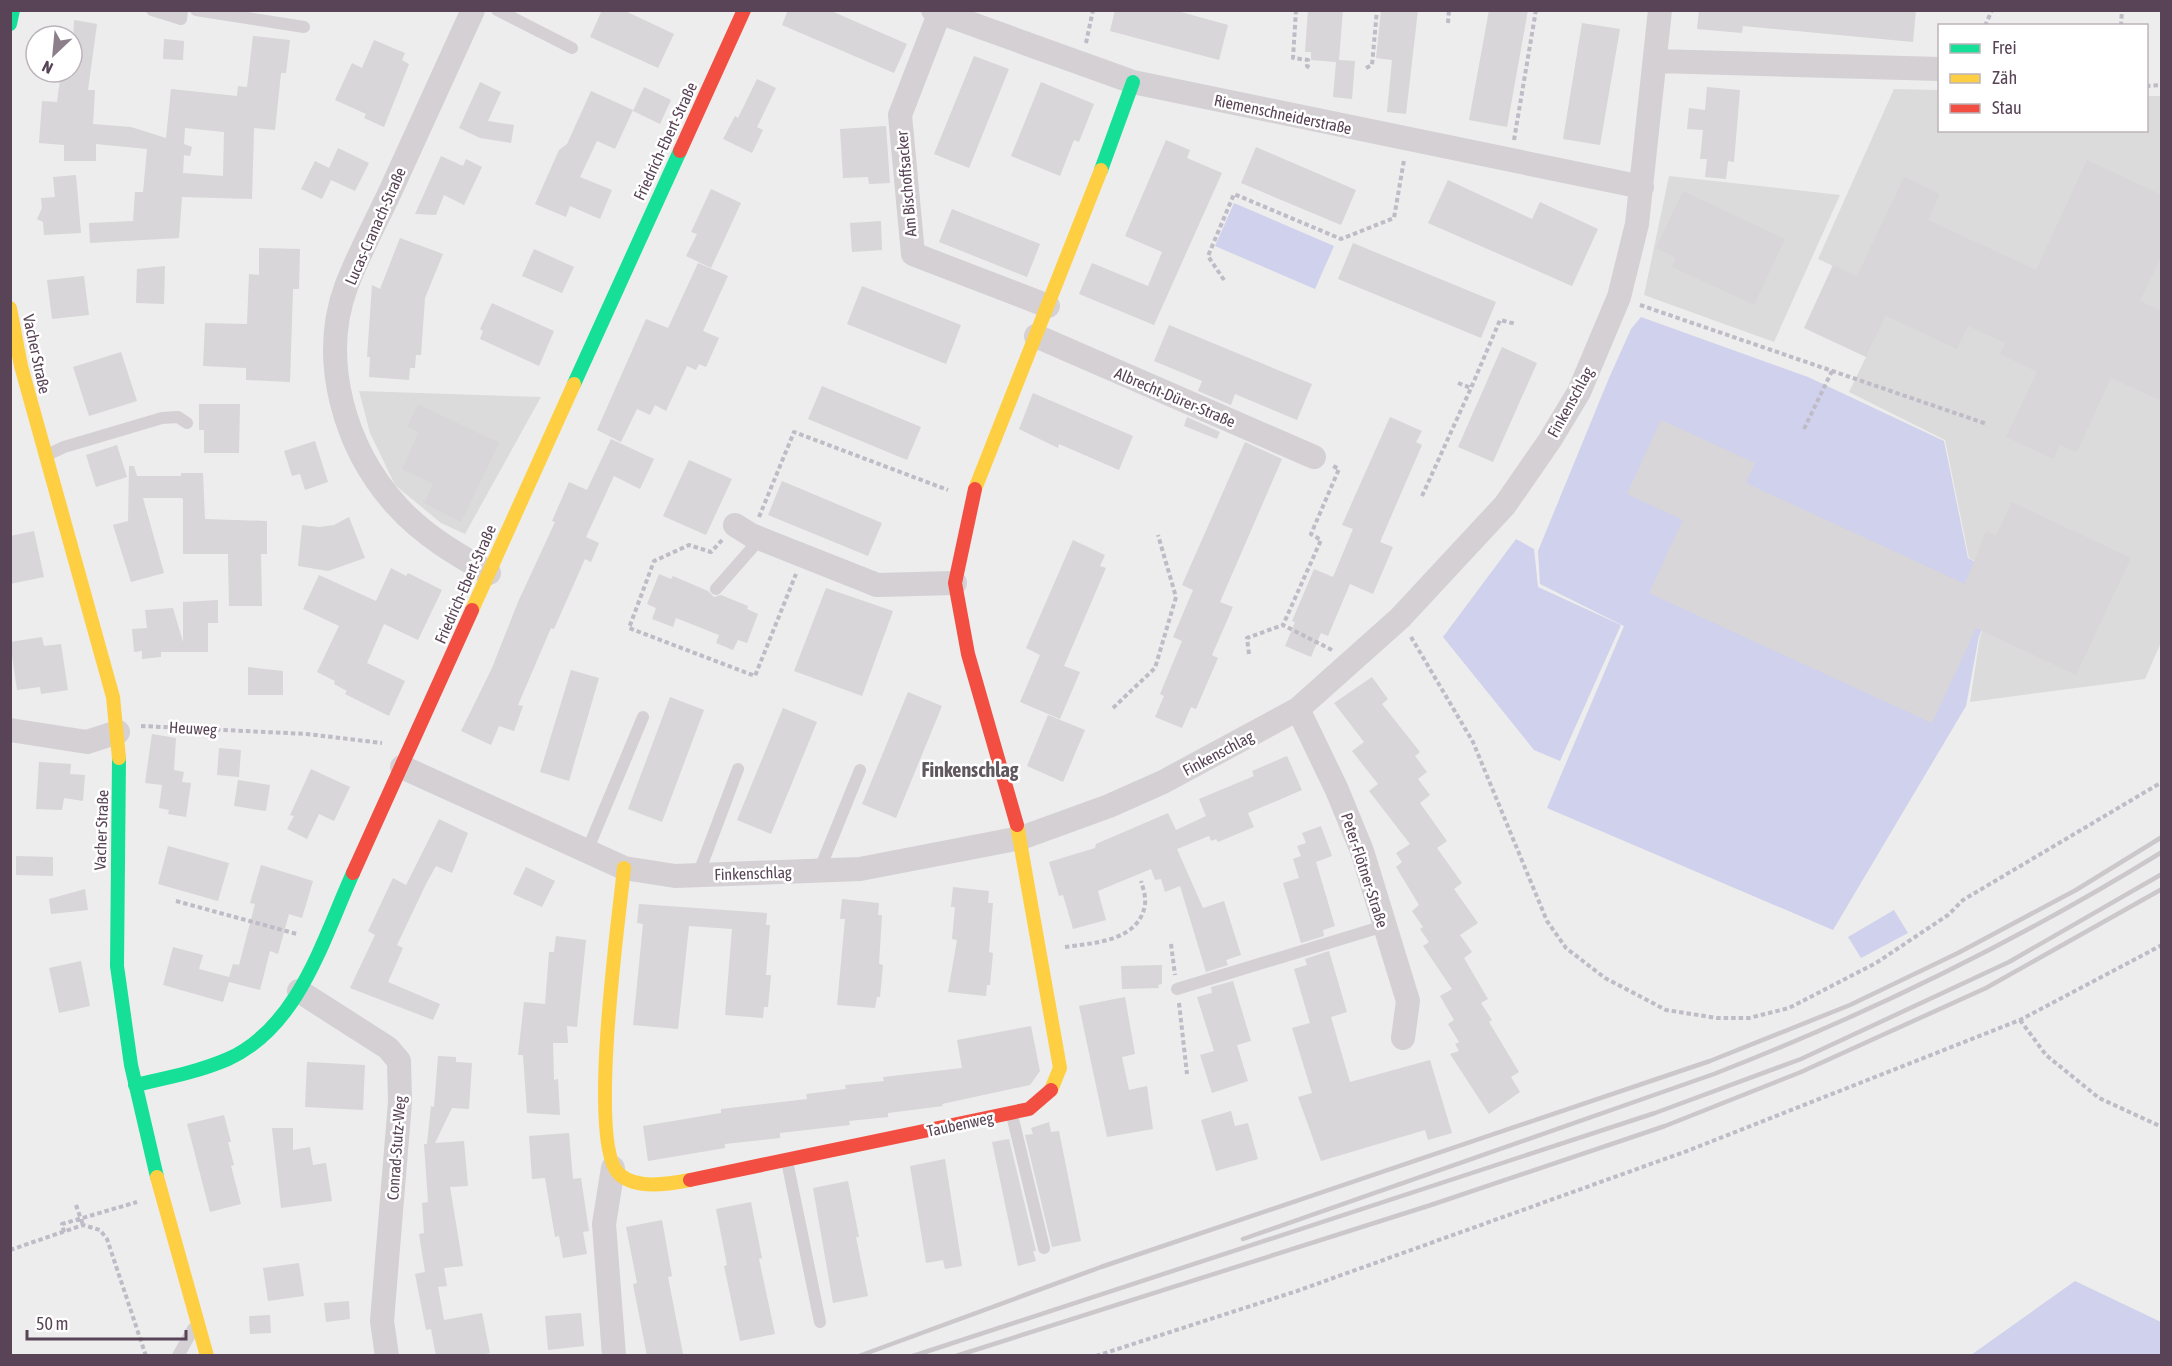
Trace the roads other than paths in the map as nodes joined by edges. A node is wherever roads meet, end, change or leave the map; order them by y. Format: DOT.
graph roads {
  1 [pos="13,10"];
  2 [pos="152,10"];
  3 [pos="182,10"];
  4 [pos="196,10"];
  5 [pos="472,10"];
  6 [pos="497,10"];
  7 [pos="744,10"];
  8 [pos="1660,10"];
  9 [pos="936,12"];
  10 [pos="10,24"];
  11 [pos="304,27"];
  12 [pos="572,48"];
  13 [pos="1656,61"];
  14 [pos="1938,69"];
  15 [pos="1133,82"];
  16 [pos="1642,187"];
  17 [pos="1048,306"];
  18 [pos="10,308"];
  19 [pos="1036,336"];
  20 [pos="187,423"];
  21 [pos="46,456"];
  22 [pos="1314,457"];
  23 [pos="748,533"];
  24 [pos="489,573"];
  25 [pos="955,583"];
  26 [pos="716,589"];
  27 [pos="1298,709"];
  28 [pos="643,717"];
  29 [pos="10,730"];
  30 [pos="118,732"];
  31 [pos="402,767"];
  32 [pos="738,769"];
  33 [pos="860,770"];
  34 [pos="1021,838"];
  35 [pos="587,851"];
  36 [pos="624,868"];
  37 [pos="819,871"];
  38 [pos="698,875"];
  39 [pos="1384,926"];
  40 [pos="1177,989"];
  41 [pos="300,991"];
  42 [pos="1403,1038"];
  43 [pos="135,1085"];
  44 [pos="1011,1113"];
  45 [pos="786,1160"];
  46 [pos="613,1168"];
  47 [pos="1044,1248"];
  48 [pos="197,1320"];
  49 [pos="820,1322"];
  50 [pos="178,1356"];
  51 [pos="207,1356"];
  52 [pos="387,1356"];
  53 [pos="614,1356"];
  1 -- 10 [label="street"];
  2 -- 3 [label="lane"];
  4 -- 11 [label="lane"];
  5 -- 24 [label="street, Lucas-Cranach-Straße"];
  6 -- 12 [label="lane"];
  7 -- 24 [label="street, Friedrich-Ebert-Straße"];
  8 -- 13 [label="street, Finkenschlag"];
  9 -- 15 [label="street, Riemenschneiderstraße"];
  9 -- 17 [label="street, Am Bischoffsacker"];
  13 -- 14 [label="street"];
  13 -- 16 [label="street, Finkenschlag"];
  15 -- 16 [label="street, Riemenschneiderstraße"];
  15 -- 17 [label="street"];
  16 -- 27 [label="street, Finkenschlag"];
  17 -- 19 [label="street"];
  18 -- 21 [label="street, Vacher Straße"];
  19 -- 22 [label="street, Albrecht-Dürer-Straße"];
  19 -- 25 [label="street"];
  20 -- 21 [label="lane"];
  21 -- 30 [label="street, Vacher Straße"];
  23 -- 25 [label="street"];
  23 -- 26 [label="lane"];
  24 -- 31 [label="street, Friedrich-Ebert-Straße"];
  25 -- 34 [label="street"];
  27 -- 34 [label="street, Finkenschlag"];
  27 -- 39 [label="street, Peter-Flötner-Straße"];
  28 -- 35 [label="lane"];
  29 -- 30 [label="street"];
  30 -- 43 [label="street, Vacher Straße"];
  31 -- 35 [label="street, Finkenschlag"];
  31 -- 41 [label="street, Friedrich-Ebert-Straße"];
  32 -- 38 [label="lane"];
  33 -- 37 [label="lane"];
  34 -- 37 [label="street, Finkenschlag"];
  34 -- 44 [label="street, Taubenweg"];
  35 -- 36 [label="street, Finkenschlag"];
  36 -- 38 [label="street, Finkenschlag"];
  36 -- 46 [label="street"];
  37 -- 38 [label="street, Finkenschlag"];
  39 -- 40 [label="lane"];
  39 -- 42 [label="street, Peter-Flötner-Straße"];
  41 -- 43 [label="street, Friedrich-Ebert-Straße"];
  41 -- 52 [label="street, Conrad-Stutz-Weg"];
  43 -- 48 [label="street, Vacher Straße"];
  44 -- 45 [label="street, Taubenweg"];
  44 -- 47 [label="lane"];
  45 -- 46 [label="street, Taubenweg"];
  45 -- 49 [label="lane"];
  46 -- 53 [label="street"];
  48 -- 50 [label="lane"];
  48 -- 51 [label="street, Vacher Straße"];
}
